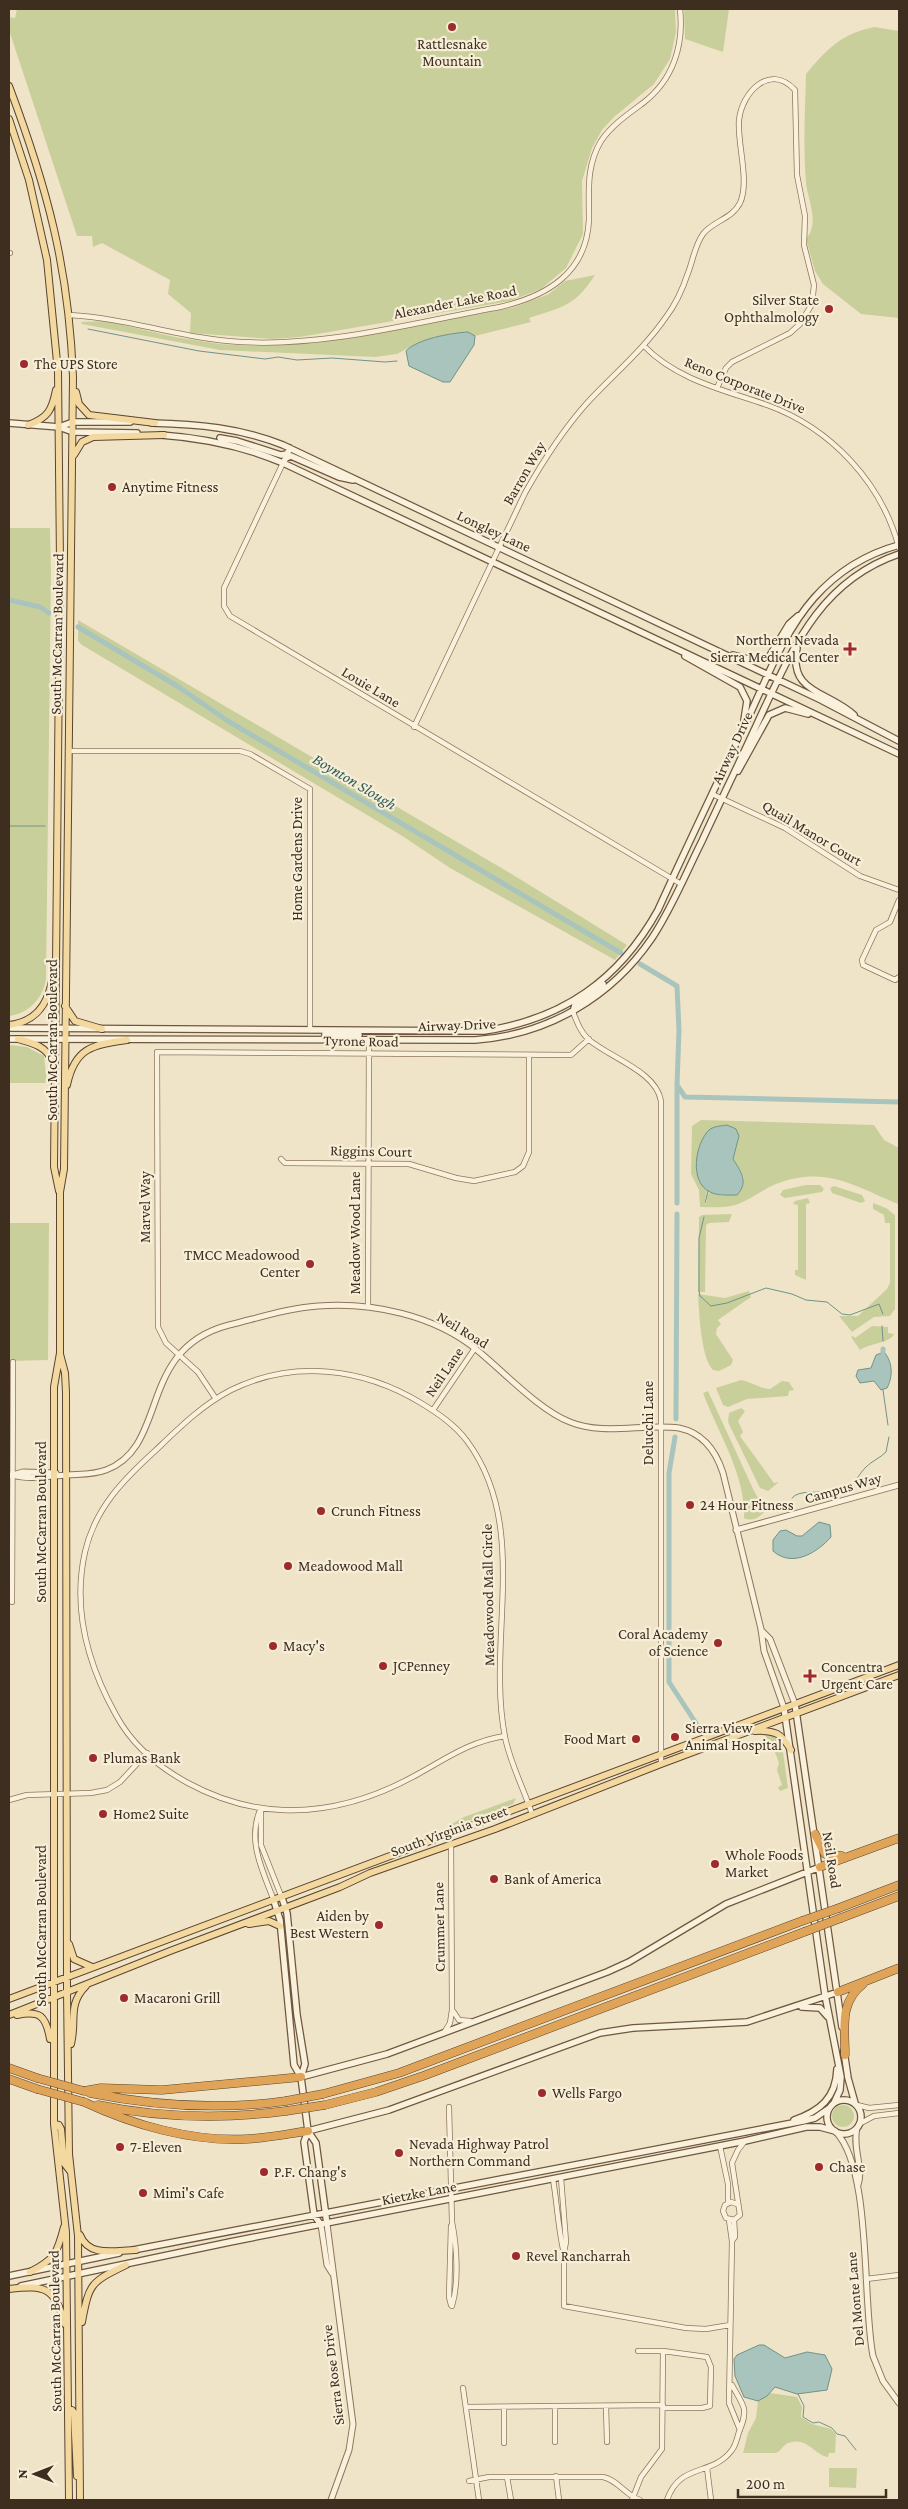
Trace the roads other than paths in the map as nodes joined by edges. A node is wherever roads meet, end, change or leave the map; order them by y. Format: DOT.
graph roads {
  1 [pos="680,9"];
  2 [pos="9,86"];
  3 [pos="9,119"];
  4 [pos="69,315"];
  5 [pos="644,346"];
  6 [pos="58,372"];
  7 [pos="73,377"];
  8 [pos="717,388"];
  9 [pos="73,422"];
  10 [pos="9,423"];
  11 [pos="155,423"];
  12 [pos="28,425"];
  13 [pos="59,426"];
  14 [pos="73,432"];
  15 [pos="164,435"];
  16 [pos="200,438"];
  17 [pos="290,448"];
  18 [pos="73,461"];
  19 [pos="283,463"];
  20 [pos="364,483"];
  21 [pos="899,546"];
  22 [pos="499,547"];
  23 [pos="899,554"];
  24 [pos="492,562"];
  25 [pos="805,609"];
  26 [pos="800,638"];
  27 [pos="674,647"];
  28 [pos="719,651"];
  29 [pos="59,660"];
  30 [pos="767,678"];
  31 [pos="778,680"];
  32 [pos="762,688"];
  33 [pos="772,693"];
  34 [pos="826,719"];
  35 [pos="860,720"];
  36 [pos="414,727"];
  37 [pos="738,739"];
  38 [pos="899,741"];
  39 [pos="67,751"];
  40 [pos="899,754"];
  41 [pos="733,776"];
  42 [pos="712,794"];
  43 [pos="722,798"];
  44 [pos="672,880"];
  45 [pos="681,884"];
  46 [pos="899,890"];
  47 [pos="899,900"];
  48 [pos="55,967"];
  49 [pos="609,976"];
  50 [pos="899,977"];
  51 [pos="64,1005"];
  52 [pos="572,1012"];
  53 [pos="9,1027"];
  54 [pos="55,1029"];
  55 [pos="64,1029"];
  56 [pos="102,1029"];
  57 [pos="310,1030"];
  58 [pos="427,1031"];
  59 [pos="9,1039"];
  60 [pos="18,1039"];
  61 [pos="55,1039"];
  62 [pos="368,1039"];
  63 [pos="589,1039"];
  64 [pos="64,1040"];
  65 [pos="127,1040"];
  66 [pos="157,1052"];
  67 [pos="369,1054"];
  68 [pos="529,1055"];
  69 [pos="54,1071"];
  70 [pos="64,1098"];
  71 [pos="281,1159"];
  72 [pos="368,1163"];
  73 [pos="60,1192"];
  74 [pos="368,1307"];
  75 [pos="475,1348"];
  76 [pos="60,1353"];
  77 [pos="179,1354"];
  78 [pos="13,1362"];
  79 [pos="216,1399"];
  80 [pos="11,1402"];
  81 [pos="433,1410"];
  82 [pos="661,1427"];
  83 [pos="54,1475"];
  84 [pos="66,1475"];
  85 [pos="10,1476"];
  86 [pos="899,1485"];
  87 [pos="736,1530"];
  88 [pos="10,1568"];
  89 [pos="12,1602"];
  90 [pos="760,1629"];
  91 [pos="899,1665"];
  92 [pos="899,1675"];
  93 [pos="795,1704"];
  94 [pos="784,1708"];
  95 [pos="798,1714"];
  96 [pos="787,1718"];
  97 [pos="749,1731"];
  98 [pos="505,1736"];
  99 [pos="791,1750"];
  100 [pos="147,1753"];
  101 [pos="661,1755"];
  102 [pos="661,1764"];
  103 [pos="54,1794"];
  104 [pos="67,1795"];
  105 [pos="9,1800"];
  106 [pos="529,1805"];
  107 [pos="261,1808"];
  108 [pos="532,1814"];
  109 [pos="815,1834"];
  110 [pos="899,1838"];
  111 [pos="451,1844"];
  112 [pos="846,1856"];
  113 [pos="820,1867"];
  114 [pos="808,1872"];
  115 [pos="899,1885"];
  116 [pos="899,1896"];
  117 [pos="284,1903"];
  118 [pos="276,1906"];
  119 [pos="236,1926"];
  120 [pos="280,1926"];
  121 [pos="67,1933"];
  122 [pos="92,1967"];
  123 [pos="899,1968"];
  124 [pos="67,1977"];
  125 [pos="53,1982"];
  126 [pos="90,1983"];
  127 [pos="863,1984"];
  128 [pos="67,1992"];
  129 [pos="838,1992"];
  130 [pos="826,1995"];
  131 [pos="53,1998"];
  132 [pos="9,1999"];
  133 [pos="452,2010"];
  134 [pos="782,2011"];
  135 [pos="9,2016"];
  136 [pos="829,2019"];
  137 [pos="477,2020"];
  138 [pos="444,2033"];
  139 [pos="69,2052"];
  140 [pos="845,2055"];
  141 [pos="54,2059"];
  142 [pos="837,2062"];
  143 [pos="9,2068"];
  144 [pos="301,2077"];
  145 [pos="9,2079"];
  146 [pos="84,2091"];
  147 [pos="84,2102"];
  148 [pos="834,2103"];
  149 [pos="856,2104"];
  150 [pos="899,2105"];
  151 [pos="449,2107"];
  152 [pos="828,2109"];
  153 [pos="899,2113"];
  154 [pos="789,2123"];
  155 [pos="54,2124"];
  156 [pos="858,2126"];
  157 [pos="308,2131"];
  158 [pos="835,2132"];
  159 [pos="745,2142"];
  160 [pos="720,2146"];
  161 [pos="71,2172"];
  162 [pos="561,2178"];
  163 [pos="553,2179"];
  164 [pos="858,2185"];
  165 [pos="452,2189"];
  166 [pos="452,2199"];
  167 [pos="728,2203"];
  168 [pos="737,2204"];
  169 [pos="325,2213"];
  170 [pos="314,2215"];
  171 [pos="732,2220"];
  172 [pos="65,2221"];
  173 [pos="452,2222"];
  174 [pos="324,2224"];
  175 [pos="78,2229"];
  176 [pos="136,2250"];
  177 [pos="564,2252"];
  178 [pos="78,2262"];
  179 [pos="66,2265"];
  180 [pos="126,2265"];
  181 [pos="30,2272"];
  182 [pos="78,2275"];
  183 [pos="899,2275"];
  184 [pos="9,2276"];
  185 [pos="67,2277"];
  186 [pos="866,2279"];
  187 [pos="9,2288"];
  188 [pos="730,2325"];
  189 [pos="68,2332"];
  190 [pos="79,2348"];
  191 [pos="638,2350"];
  192 [pos="663,2351"];
  193 [pos="731,2383"];
  194 [pos="463,2388"];
  195 [pos="899,2403"];
  196 [pos="555,2406"];
  197 [pos="606,2406"];
  198 [pos="466,2407"];
  199 [pos="504,2407"];
  200 [pos="663,2407"];
  201 [pos="68,2410"];
  202 [pos="740,2430"];
  203 [pos="555,2442"];
  204 [pos="606,2442"];
  205 [pos="504,2443"];
  206 [pos="706,2468"];
  207 [pos="556,2476"];
  208 [pos="508,2477"];
  209 [pos="476,2479"];
  210 [pos="469,2481"];
  211 [pos="80,2490"];
  212 [pos="632,2499"];
  213 [pos="69,2500"];
  214 [pos="80,2500"];
  215 [pos="331,2500"];
  216 [pos="479,2500"];
  217 [pos="511,2500"];
  218 [pos="559,2500"];
  219 [pos="640,2500"];
  220 [pos="667,2500"];
  221 [pos="711,2500"];
  1 -- 4 [label="street, Alexander Lake Road"];
  2 -- 4 [label="main road, South McCarran Boulevard"];
  3 -- 6 [label="main road, South McCarran Boulevard"];
  4 -- 7 [label="main road, South McCarran Boulevard"];
  5 -- 8 [label="street, Reno Corporate Drive"];
  5 -- 8 [label="street, Barron Way"];
  5 -- 22 [label="street, Barron Way"];
  6 -- 12 [label="main road"];
  6 -- 13 [label="main road, South McCarran Boulevard"];
  7 -- 9 [label="main road, South McCarran Boulevard"];
  7 -- 11 [label="main road"];
  8 -- 21 [label="street, Reno Corporate Drive"];
  9 -- 11 [label="main road, Longley Lane"];
  9 -- 13 [label="main road, Longley Lane"];
  9 -- 14 [label="main road, South McCarran Boulevard"];
  10 -- 12 [label="main road, Longley Lane"];
  11 -- 17 [label="main road, Longley Lane"];
  12 -- 13 [label="main road, Longley Lane"];
  13 -- 14 [label="main road, Longley Lane"];
  13 -- 29 [label="main road, South McCarran Boulevard"];
  14 -- 15 [label="main road, Longley Lane"];
  14 -- 18 [label="main road, South McCarran Boulevard"];
  15 -- 16 [label="main road, Longley Lane"];
  15 -- 18 [label="main road"];
  16 -- 17 [label="main road"];
  16 -- 19 [label="main road, Longley Lane"];
  17 -- 20 [label="main road, Longley Lane"];
  18 -- 39 [label="main road, South McCarran Boulevard"];
  19 -- 20 [label="main road"];
  19 -- 24 [label="main road, Longley Lane"];
  19 -- 36 [label="street, Louie Lane"];
  20 -- 22 [label="main road, Longley Lane"];
  21 -- 25 [label="main road"];
  22 -- 24 [label="street, Barron Way"];
  22 -- 28 [label="main road, Longley Lane"];
  23 -- 26 [label="main road, Airway Drive"];
  24 -- 27 [label="main road, Longley Lane"];
  24 -- 36 [label="street, Barron Way"];
  25 -- 28 [label="main road"];
  25 -- 30 [label="main road, Airway Drive"];
  26 -- 31 [label="main road, Airway Drive"];
  26 -- 35 [label="main road"];
  27 -- 32 [label="main road, Longley Lane"];
  27 -- 37 [label="main road"];
  28 -- 30 [label="main road, Longley Lane"];
  29 -- 39 [label="main road"];
  29 -- 48 [label="main road, South McCarran Boulevard"];
  30 -- 31 [label="main road, Longley Lane"];
  30 -- 32 [label="main road, Airway Drive"];
  31 -- 33 [label="main road, Airway Drive"];
  31 -- 35 [label="main road, Longley Lane"];
  32 -- 33 [label="main road, Longley Lane"];
  32 -- 37 [label="main road, Airway Drive"];
  33 -- 34 [label="main road, Longley Lane"];
  33 -- 41 [label="main road, Airway Drive"];
  34 -- 40 [label="main road, Longley Lane"];
  34 -- 41 [label="main road"];
  35 -- 38 [label="main road, Longley Lane"];
  36 -- 44 [label="street, Louie Lane"];
  37 -- 42 [label="main road, Airway Drive"];
  39 -- 51 [label="main road, South McCarran Boulevard"];
  39 -- 57 [label="street, Home Gardens Drive"];
  41 -- 43 [label="main road, Airway Drive"];
  42 -- 43 [label="street, Quail Manor Court"];
  42 -- 44 [label="main road, Airway Drive"];
  43 -- 45 [label="main road, Airway Drive"];
  43 -- 46 [label="street, Quail Manor Court"];
  44 -- 45 [label="street, Louie Lane"];
  44 -- 49 [label="main road, Airway Drive"];
  45 -- 52 [label="main road, Airway Drive"];
  47 -- 50 [label="street"];
  48 -- 53 [label="main road"];
  48 -- 54 [label="main road, South McCarran Boulevard"];
  49 -- 52 [label="main road"];
  49 -- 58 [label="main road, Airway Drive"];
  51 -- 55 [label="main road, South McCarran Boulevard"];
  51 -- 56 [label="main road"];
  52 -- 62 [label="main road, Airway Drive"];
  52 -- 63 [label="street"];
  53 -- 54 [label="main road, Airway Drive"];
  54 -- 55 [label="main road, Airway Drive"];
  54 -- 61 [label="main road, South McCarran Boulevard"];
  55 -- 56 [label="main road, Airway Drive"];
  55 -- 64 [label="main road, South McCarran Boulevard"];
  56 -- 57 [label="main road, Airway Drive"];
  57 -- 58 [label="main road, Airway Drive"];
  57 -- 62 [label="main road"];
  58 -- 62 [label="main road"];
  59 -- 60 [label="main road, Airway Drive"];
  60 -- 61 [label="main road, Airway Drive"];
  60 -- 69 [label="main road"];
  61 -- 64 [label="main road, Airway Drive"];
  61 -- 69 [label="main road, South McCarran Boulevard"];
  62 -- 65 [label="main road, Airway Drive"];
  62 -- 67 [label="street, Meadow Wood Lane"];
  63 -- 68 [label="street, Tyrone Road"];
  63 -- 82 [label="street, Delucchi Lane"];
  64 -- 65 [label="main road, Airway Drive"];
  64 -- 70 [label="main road, South McCarran Boulevard"];
  65 -- 70 [label="main road"];
  66 -- 67 [label="street, Tyrone Road"];
  66 -- 77 [label="street, Marvel Way"];
  67 -- 68 [label="street, Tyrone Road"];
  67 -- 72 [label="street, Meadow Wood Lane"];
  68 -- 72 [label="street, Riggins Court"];
  69 -- 73 [label="main road, South McCarran Boulevard"];
  70 -- 73 [label="main road, South McCarran Boulevard"];
  71 -- 72 [label="street, Riggins Court"];
  72 -- 74 [label="street, Meadow Wood Lane"];
  73 -- 76 [label="main road, South McCarran Boulevard"];
  74 -- 75 [label="street, Neil Road"];
  74 -- 77 [label="street, Neil Road"];
  75 -- 81 [label="street, Neil Lane"];
  75 -- 82 [label="street, Neil Road"];
  76 -- 83 [label="main road, South McCarran Boulevard"];
  76 -- 84 [label="main road, South McCarran Boulevard"];
  77 -- 79 [label="street, Marvel Way"];
  77 -- 84 [label="street, Neil Road"];
  78 -- 80 [label="street"];
  79 -- 81 [label="street, Meadowood Mall Circle"];
  79 -- 100 [label="street, Meadowood Mall Circle"];
  80 -- 85 [label="street"];
  81 -- 98 [label="street, Meadowood Mall Circle"];
  82 -- 87 [label="street, Neil Road"];
  82 -- 101 [label="street, Delucchi Lane"];
  83 -- 84 [label="street, Neil Road"];
  83 -- 85 [label="street, Neil Road"];
  83 -- 103 [label="main road, South McCarran Boulevard"];
  84 -- 104 [label="main road, South McCarran Boulevard"];
  85 -- 88 [label="street"];
  86 -- 87 [label="street, Campus Way"];
  87 -- 90 [label="street, Neil Road"];
  88 -- 89 [label="street"];
  90 -- 93 [label="street, Neil Road"];
  90 -- 94 [label="street, Neil Road"];
  91 -- 93 [label="main road, South Virginia Street"];
  92 -- 95 [label="main road, South Virginia Street"];
  93 -- 94 [label="main road, South Virginia Street"];
  93 -- 95 [label="main road, Neil Road"];
  94 -- 96 [label="main road, Neil Road"];
  94 -- 101 [label="main road, South Virginia Street"];
  95 -- 96 [label="main road, South Virginia Street"];
  95 -- 109 [label="main road, Neil Road"];
  96 -- 97 [label="main road, South Virginia Street"];
  96 -- 99 [label="main road, Neil Road"];
  97 -- 99 [label="main road"];
  97 -- 102 [label="main road, South Virginia Street"];
  98 -- 106 [label="street, Meadowood Mall Circle"];
  98 -- 107 [label="street, Meadowood Mall Circle"];
  99 -- 114 [label="main road, Neil Road"];
  100 -- 104 [label="street"];
  100 -- 107 [label="street, Meadowood Mall Circle"];
  101 -- 102 [label="street, Delucchi Lane"];
  101 -- 106 [label="main road, South Virginia Street"];
  102 -- 108 [label="main road, South Virginia Street"];
  103 -- 104 [label="street"];
  103 -- 105 [label="street"];
  103 -- 125 [label="main road, South McCarran Boulevard"];
  104 -- 121 [label="main road, South McCarran Boulevard"];
  106 -- 108 [label="street, Meadowood Mall Circle"];
  106 -- 117 [label="main road, South Virginia Street"];
  107 -- 117 [label="street"];
  107 -- 118 [label="street"];
  108 -- 111 [label="main road, South Virginia Street"];
  109 -- 112 [label="highway"];
  109 -- 113 [label="main road, Neil Road"];
  110 -- 112 [label="highway"];
  111 -- 117 [label="main road, South Virginia Street"];
  111 -- 133 [label="street, Crummer Lane"];
  112 -- 113 [label="highway"];
  113 -- 114 [label="main road"];
  113 -- 129 [label="main road, Neil Road"];
  114 -- 130 [label="main road, Neil Road"];
  114 -- 137 [label="main road"];
  115 -- 146 [label="highway, bridge"];
  116 -- 147 [label="highway, bridge"];
  117 -- 118 [label="main road, South Virginia Street"];
  117 -- 118 [label="main road, South Virginia Street"];
  117 -- 144 [label="main road"];
  118 -- 119 [label="main road, South Virginia Street"];
  118 -- 120 [label="main road"];
  118 -- 122 [label="main road, South Virginia Street"];
  119 -- 120 [label="main road"];
  119 -- 126 [label="main road, South Virginia Street"];
  120 -- 144 [label="main road"];
  121 -- 122 [label="main road"];
  121 -- 124 [label="main road, South McCarran Boulevard"];
  122 -- 124 [label="main road, South Virginia Street"];
  123 -- 127 [label="highway"];
  124 -- 125 [label="main road, South Virginia Street"];
  124 -- 128 [label="main road, South McCarran Boulevard"];
  125 -- 131 [label="main road, South McCarran Boulevard"];
  125 -- 132 [label="main road, South Virginia Street"];
  126 -- 128 [label="main road, South Virginia Street"];
  126 -- 139 [label="main road"];
  127 -- 129 [label="highway"];
  127 -- 140 [label="highway"];
  128 -- 131 [label="main road, South Virginia Street"];
  128 -- 139 [label="main road, South McCarran Boulevard"];
  129 -- 130 [label="main road"];
  129 -- 140 [label="main road, Neil Road"];
  130 -- 134 [label="main road"];
  130 -- 136 [label="main road, Neil Road"];
  131 -- 135 [label="main road, South Virginia Street"];
  131 -- 141 [label="main road, South McCarran Boulevard"];
  133 -- 137 [label="street"];
  133 -- 138 [label="street, Crummer Lane"];
  134 -- 136 [label="main road"];
  134 -- 157 [label="main road"];
  135 -- 141 [label="main road"];
  136 -- 142 [label="main road, Neil Road"];
  137 -- 138 [label="main road"];
  138 -- 144 [label="main road"];
  139 -- 161 [label="main road, South McCarran Boulevard"];
  140 -- 149 [label="main road, Neil Road"];
  141 -- 155 [label="main road, South McCarran Boulevard"];
  142 -- 148 [label="main road, Neil Road"];
  142 -- 154 [label="main road"];
  143 -- 146 [label="highway, bridge"];
  144 -- 146 [label="highway"];
  144 -- 157 [label="main road"];
  145 -- 147 [label="highway, bridge"];
  147 -- 157 [label="highway"];
  148 -- 149 [label="main road"];
  148 -- 152 [label="main road"];
  149 -- 150 [label="street"];
  149 -- 156 [label="main road"];
  151 -- 165 [label="street"];
  152 -- 154 [label="main road, Kietzke Lane"];
  152 -- 158 [label="main road"];
  153 -- 156 [label="street"];
  154 -- 165 [label="main road, Kietzke Lane"];
  155 -- 161 [label="main road"];
  155 -- 172 [label="main road, South McCarran Boulevard"];
  156 -- 158 [label="main road"];
  156 -- 164 [label="street, Del Monte Lane"];
  157 -- 169 [label="main road"];
  157 -- 170 [label="main road"];
  158 -- 159 [label="main road, Kietzke Lane"];
  158 -- 164 [label="street, Del Monte Lane"];
  159 -- 160 [label="main road, Kietzke Lane"];
  159 -- 168 [label="street"];
  160 -- 162 [label="main road, Kietzke Lane"];
  160 -- 167 [label="street"];
  161 -- 175 [label="main road, South McCarran Boulevard"];
  162 -- 163 [label="main road, Kietzke Lane"];
  162 -- 177 [label="street"];
  163 -- 166 [label="main road, Kietzke Lane"];
  163 -- 177 [label="street"];
  164 -- 186 [label="street, Del Monte Lane"];
  165 -- 166 [label="street"];
  165 -- 169 [label="main road, Kietzke Lane"];
  166 -- 173 [label="street"];
  166 -- 174 [label="main road, Kietzke Lane"];
  167 -- 168 [label="street"];
  167 -- 171 [label="street"];
  168 -- 171 [label="street"];
  169 -- 170 [label="main road, Kietzke Lane"];
  169 -- 174 [label="main road"];
  170 -- 174 [label="main road"];
  170 -- 176 [label="main road, Kietzke Lane"];
  171 -- 188 [label="street"];
  172 -- 179 [label="main road, South McCarran Boulevard"];
  172 -- 181 [label="main road"];
  173 -- 173 [label="street"];
  174 -- 180 [label="main road, Kietzke Lane"];
  174 -- 215 [label="street, Sierra Rose Drive"];
  175 -- 176 [label="main road"];
  175 -- 178 [label="main road, South McCarran Boulevard"];
  176 -- 178 [label="main road, Kietzke Lane"];
  177 -- 188 [label="street"];
  178 -- 179 [label="main road, Kietzke Lane"];
  178 -- 182 [label="main road, South McCarran Boulevard"];
  179 -- 181 [label="main road, Kietzke Lane"];
  179 -- 185 [label="main road, South McCarran Boulevard"];
  180 -- 182 [label="main road, Kietzke Lane"];
  180 -- 190 [label="main road"];
  181 -- 184 [label="main road, Kietzke Lane"];
  182 -- 185 [label="main road, Kietzke Lane"];
  182 -- 190 [label="main road, South McCarran Boulevard"];
  183 -- 186 [label="street"];
  185 -- 187 [label="main road, Kietzke Lane"];
  185 -- 189 [label="main road, South McCarran Boulevard"];
  186 -- 195 [label="street, Del Monte Lane"];
  187 -- 189 [label="main road"];
  188 -- 193 [label="street"];
  189 -- 201 [label="main road, South McCarran Boulevard"];
  190 -- 211 [label="main road, South McCarran Boulevard"];
  191 -- 192 [label="street"];
  192 -- 200 [label="street"];
  192 -- 200 [label="street"];
  193 -- 202 [label="street"];
  193 -- 202 [label="street"];
  194 -- 198 [label="street"];
  196 -- 197 [label="street"];
  196 -- 199 [label="street"];
  196 -- 203 [label="street"];
  197 -- 200 [label="street"];
  197 -- 204 [label="street"];
  198 -- 199 [label="street"];
  198 -- 209 [label="street"];
  199 -- 205 [label="street"];
  200 -- 212 [label="street"];
  201 -- 211 [label="main road"];
  201 -- 213 [label="main road, South McCarran Boulevard"];
  202 -- 206 [label="street"];
  206 -- 220 [label="street"];
  206 -- 221 [label="street"];
  207 -- 208 [label="street"];
  207 -- 212 [label="street"];
  207 -- 218 [label="street"];
  208 -- 209 [label="street"];
  208 -- 217 [label="street"];
  209 -- 210 [label="street"];
  209 -- 216 [label="street"];
  211 -- 214 [label="main road, South McCarran Boulevard"];
  212 -- 219 [label="street"];
}
